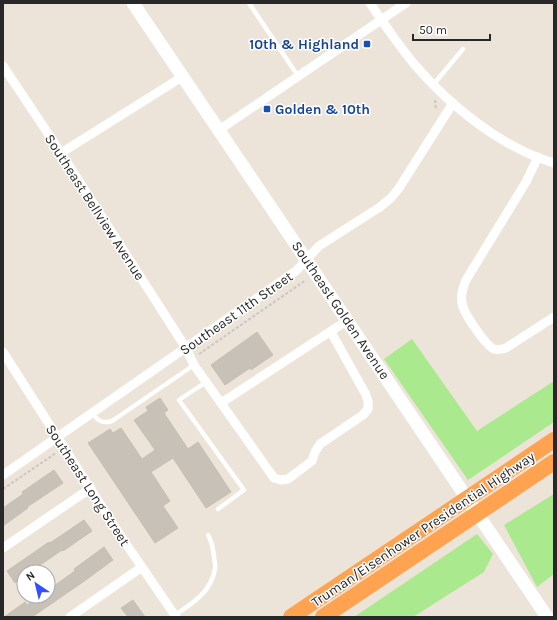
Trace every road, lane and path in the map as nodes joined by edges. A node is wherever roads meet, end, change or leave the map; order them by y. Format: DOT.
graph roads {
  1 [pos="133,3"];
  2 [pos="250,3"];
  3 [pos="370,3"];
  4 [pos="406,3"];
  5 [pos="382,20"];
  6 [pos="463,49"];
  7 [pos="3,66"];
  8 [pos="182,76"];
  9 [pos="298,76"];
  10 [pos="433,85"];
  11 [pos="435,100"];
  12 [pos="453,103"];
  13 [pos="433,116"];
  14 [pos="219,130"];
  15 [pos="61,153"];
  16 [pos="538,157"];
  17 [pos="554,163"];
  18 [pos="307,260"];
  19 [pos="316,273"];
  20 [pos="554,317"];
  21 [pos="348,320"];
  22 [pos="331,332"];
  23 [pos="186,348"];
  24 [pos="3,352"];
  25 [pos="198,354"];
  26 [pos="194,365"];
  27 [pos="206,382"];
  28 [pos="221,403"];
  29 [pos="92,414"];
  30 [pos="57,438"];
  31 [pos="554,440"];
  32 [pos="64,447"];
  33 [pos="554,462"];
  34 [pos="3,475"];
  35 [pos="91,488"];
  36 [pos="3,489"];
  37 [pos="218,509"];
  38 [pos="208,535"];
  39 [pos="3,548"];
  40 [pos="142,567"];
  41 [pos="176,616"];
  42 [pos="70,617"];
  43 [pos="291,617"];
  44 [pos="323,617"];
  45 [pos="547,617"];
  1 -- 8 [label="street, Southeast Golden Avenue"];
  2 -- 9 [label="lane"];
  3 -- 5 [label="street"];
  4 -- 5 [label="street"];
  5 -- 9 [label="street"];
  5 -- 10 [label="street"];
  6 -- 10 [label="lane"];
  7 -- 15 [label="street, Southeast Bellview Avenue"];
  8 -- 14 [label="street, Southeast Golden Avenue"];
  8 -- 15 [label="street"];
  9 -- 14 [label="street"];
  10 -- 12 [label="street"];
  11 -- 13 [label="path"];
  12 -- 16 [label="street"];
  12 -- 18 [label="street, Southeast 11th Street"];
  14 -- 18 [label="street, Southeast Golden Avenue"];
  15 -- 23 [label="street, Southeast Bellview Avenue"];
  16 -- 17 [label="street"];
  16 -- 20 [label="street"];
  18 -- 19 [label="street, Southeast Golden Avenue"];
  18 -- 23 [label="street, Southeast 11th Street"];
  19 -- 21 [label="street, Southeast Golden Avenue"];
  19 -- 25 [label="path"];
  21 -- 22 [label="street"];
  21 -- 45 [label="street, Southeast Golden Avenue"];
  22 -- 28 [label="street"];
  22 -- 28 [label="street, Southeast Bellview Avenue"];
  23 -- 26 [label="street, Southeast Bellview Avenue"];
  23 -- 29 [label="street, Southeast 11th Street"];
  24 -- 30 [label="street, Southeast Long Street"];
  26 -- 27 [label="street, Southeast Bellview Avenue"];
  26 -- 29 [label="lane"];
  27 -- 28 [label="street, Southeast Bellview Avenue"];
  27 -- 37 [label="lane"];
  29 -- 30 [label="street, Southeast 11th Street"];
  30 -- 32 [label="street, Southeast Long Street"];
  30 -- 34 [label="street, Southeast 11th Street"];
  31 -- 43 [label="highway, Truman/Eisenhower Presidential Highway"];
  32 -- 35 [label="street, Southeast Long Street"];
  32 -- 36 [label="path"];
  33 -- 44 [label="highway, Truman/Eisenhower Presidential Highway"];
  35 -- 39 [label="street"];
  35 -- 40 [label="street, Southeast Long Street"];
  38 -- 41 [label="lane"];
  40 -- 41 [label="street, Southeast Long Street"];
  40 -- 42 [label="street"];
}
